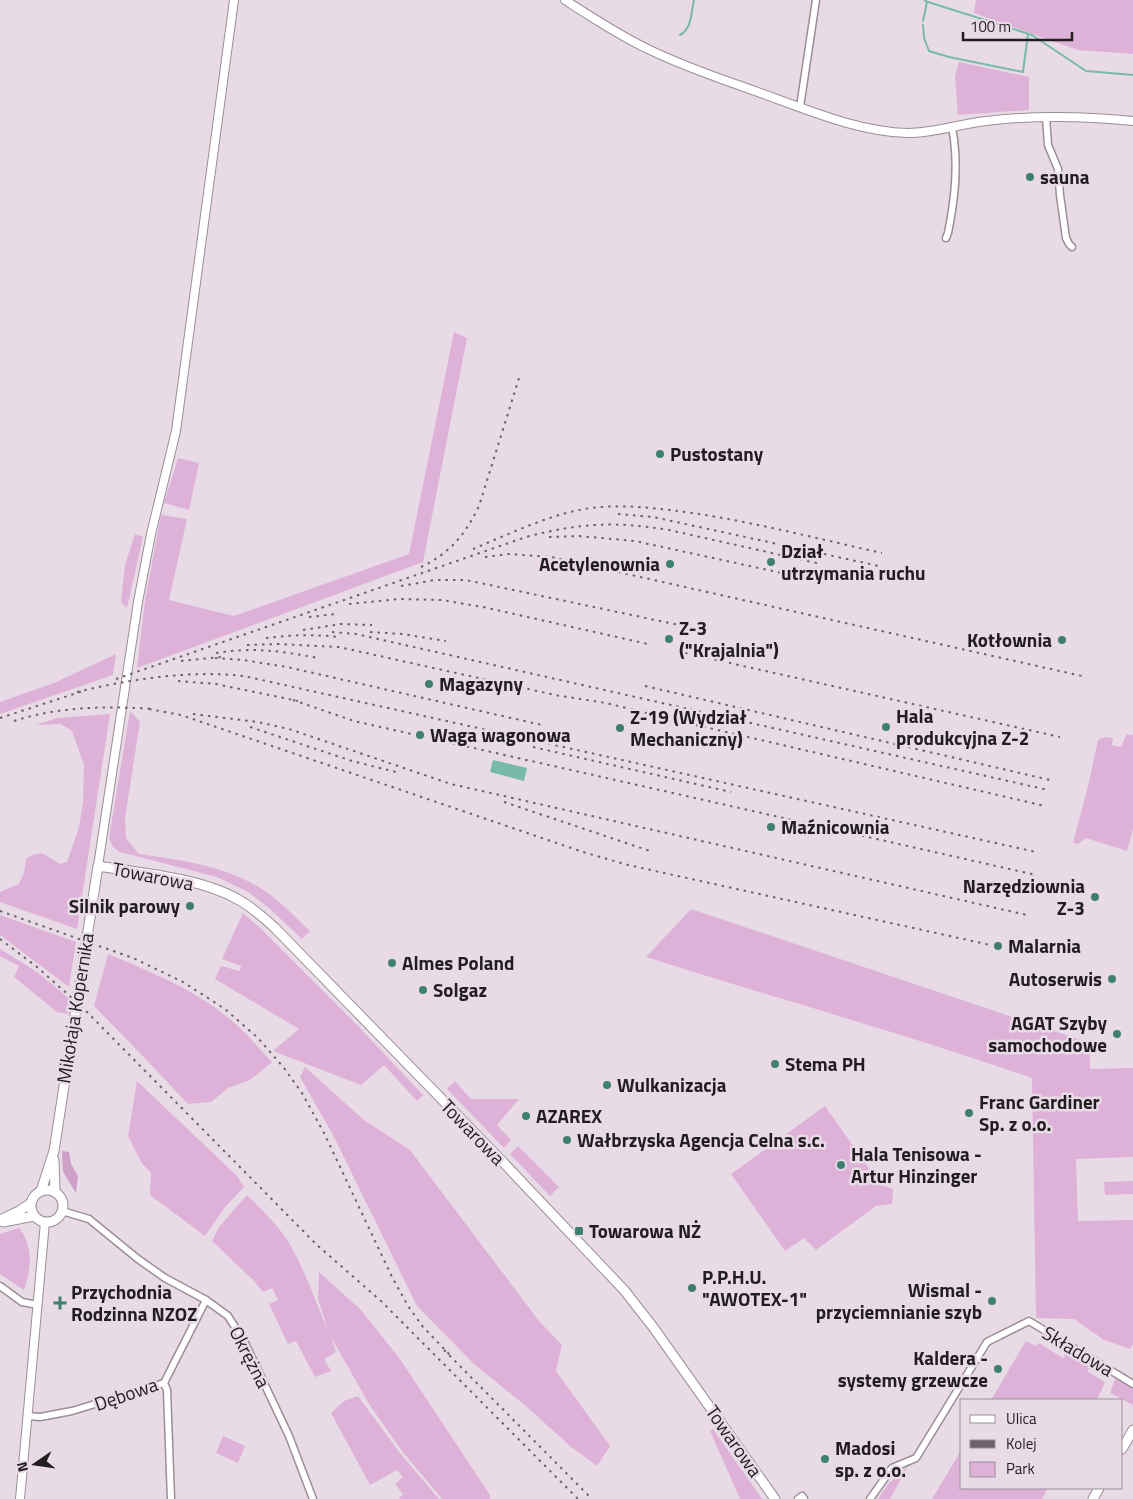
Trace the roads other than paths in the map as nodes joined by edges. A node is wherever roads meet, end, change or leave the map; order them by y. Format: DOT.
graph roads {
  1 [pos="234,0"];
  2 [pos="565,0"];
  3 [pos="816,0"];
  4 [pos="800,107"];
  5 [pos="1046,117"];
  6 [pos="1133,120"];
  7 [pos="952,127"];
  8 [pos="946,238"];
  9 [pos="1072,247"];
  10 [pos="98,866"];
  11 [pos="54,1151"];
  12 [pos="42,1191"];
  13 [pos="55,1192"];
  14 [pos="31,1203"];
  15 [pos="62,1211"];
  16 [pos="34,1216"];
  17 [pos="0,1221"];
  18 [pos="45,1222"];
  19 [pos="0,1286"];
  20 [pos="206,1300"];
  21 [pos="38,1305"];
  22 [pos="164,1383"];
  23 [pos="1133,1384"];
  24 [pos="28,1416"];
  25 [pos="1133,1430"];
  26 [pos="1123,1447"];
  27 [pos="20,1499"];
  28 [pos="171,1499"];
  29 [pos="313,1499"];
  30 [pos="775,1499"];
  31 [pos="798,1499"];
  32 [pos="804,1499"];
  33 [pos="870,1499"];
  1 -- 10 [label="street"];
  2 -- 4 [label="street"];
  3 -- 4 [label="street"];
  4 -- 7 [label="street"];
  5 -- 6 [label="street"];
  5 -- 7 [label="street"];
  5 -- 9 [label="street"];
  7 -- 8 [label="street"];
  10 -- 11 [label="main road, Mikołaja Kopernika"];
  10 -- 30 [label="main road, Towarowa"];
  11 -- 12 [label="main road, Mikołaja Kopernika"];
  11 -- 13 [label="main road, Mikołaja Kopernika"];
  12 -- 13 [label="main road"];
  12 -- 14 [label="main road"];
  13 -- 15 [label="main road"];
  14 -- 16 [label="main road"];
  14 -- 17 [label="main road"];
  15 -- 18 [label="main road"];
  15 -- 20 [label="street, Okrężna"];
  16 -- 17 [label="main road"];
  16 -- 18 [label="main road"];
  18 -- 21 [label="street"];
  19 -- 21 [label="street"];
  20 -- 22 [label="street, Dębowa"];
  20 -- 29 [label="street, Okrężna"];
  21 -- 24 [label="street"];
  22 -- 24 [label="street, Dębowa"];
  22 -- 28 [label="street"];
  23 -- 33 [label="street, Składowa"];
  24 -- 27 [label="street"];
  25 -- 26 [label="main road"];
  31 -- 32 [label="street"];
}
